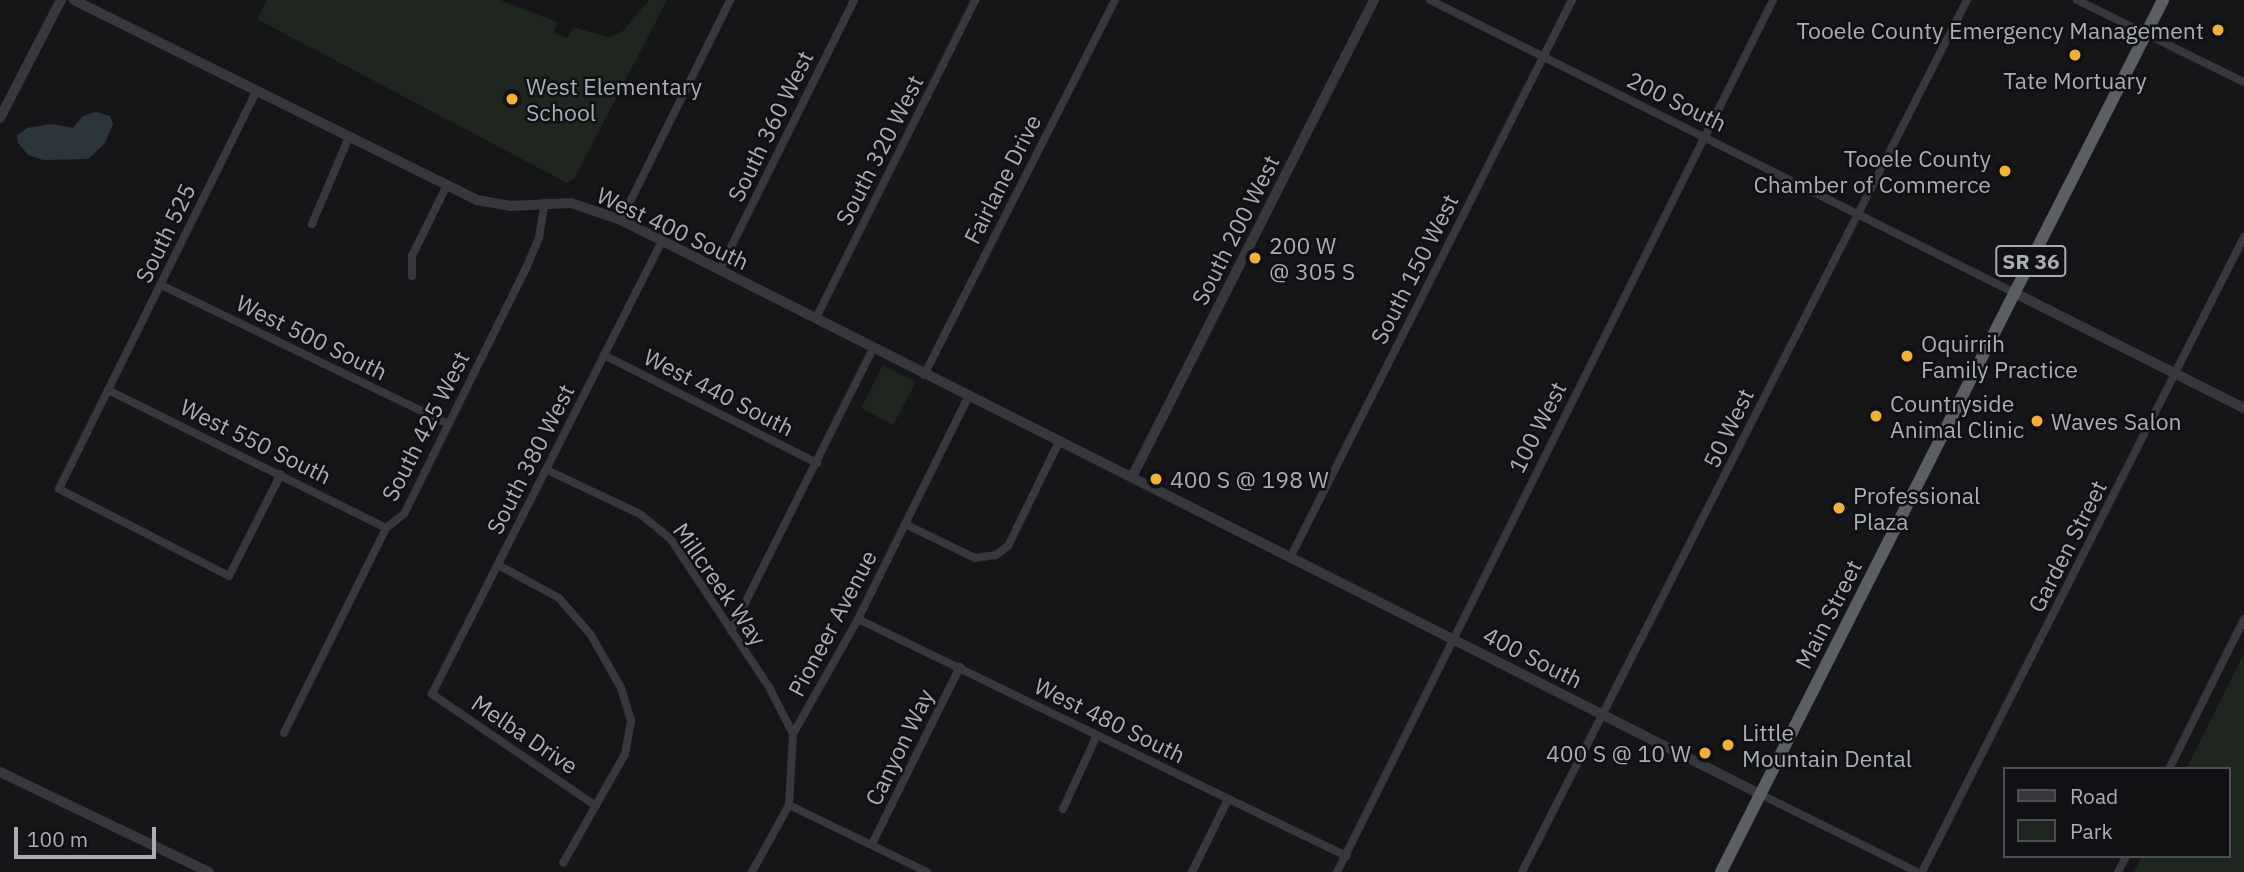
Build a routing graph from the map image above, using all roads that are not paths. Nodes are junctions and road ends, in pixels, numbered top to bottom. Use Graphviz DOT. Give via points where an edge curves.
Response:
graph roads {
  1 [pos="61,0"];
  2 [pos="74,0"];
  3 [pos="730,0"];
  4 [pos="854,0"];
  5 [pos="975,0"];
  6 [pos="1115,0"];
  7 [pos="1374,0"];
  8 [pos="1430,0"];
  9 [pos="1572,0"];
  10 [pos="1773,0"];
  11 [pos="1967,0"];
  12 [pos="2077,0"];
  13 [pos="2163,0"];
  14 [pos="2145,35"];
  15 [pos="1544,58"];
  16 [pos="2244,82"];
  17 [pos="256,92"];
  18 [pos="0,118"];
  19 [pos="1704,135"];
  20 [pos="348,139"];
  21 [pos="446,187"];
  22 [pos="545,202"];
  23 [pos="1857,213"];
  24 [pos="621,220"];
  25 [pos="312,224"];
  26 [pos="2244,237"];
  27 [pos="662,241"];
  28 [pos="720,269"];
  29 [pos="412,276"];
  30 [pos="161,285"];
  31 [pos="2015,293"];
  32 [pos="816,318"];
  33 [pos="873,349"];
  34 [pos="604,355"];
  35 [pos="2176,374"];
  36 [pos="924,375"];
  37 [pos="108,390"];
  38 [pos="968,397"];
  39 [pos="2244,408"];
  40 [pos="448,424"];
  41 [pos="1059,442"];
  42 [pos="817,463"];
  43 [pos="547,470"];
  44 [pos="281,474"];
  45 [pos="1132,477"];
  46 [pos="905,524"];
  47 [pos="386,528"];
  48 [pos="1291,556"];
  49 [pos="498,565"];
  50 [pos="858,619"];
  51 [pos="2244,619"];
  52 [pos="731,631"];
  53 [pos="1453,638"];
  54 [pos="960,667"];
  55 [pos="432,694"];
  56 [pos="1603,715"];
  57 [pos="284,733"];
  58 [pos="793,734"];
  59 [pos="1097,735"];
  60 [pos="2170,767"];
  61 [pos="0,772"];
  62 [pos="1760,794"];
  63 [pos="1228,799"];
  64 [pos="596,806"];
  65 [pos="789,806"];
  66 [pos="1063,809"];
  67 [pos="873,844"];
  68 [pos="1346,856"];
  69 [pos="563,863"];
  70 [pos="209,872"];
  71 [pos="752,872"];
  72 [pos="927,872"];
  73 [pos="1192,872"];
  74 [pos="1337,872"];
  75 [pos="1522,872"];
  76 [pos="1721,872"];
  77 [pos="1917,872"];
  78 [pos="1922,872"];
  1 -- 18 [label="street"];
  2 -- 17 [label="street, West 400 South"];
  3 -- 24 [label="street"];
  4 -- 28 [label="street, South 360 West"];
  5 -- 32 [label="street, South 320 West"];
  6 -- 36 [label="street, Fairlane Drive"];
  7 -- 45 [label="street, South 200 West"];
  8 -- 15 [label="street, 200 South"];
  9 -- 15 [label="street, South 150 West"];
  10 -- 19 [label="street, 100 West"];
  11 -- 23 [label="street, 50 West"];
  12 -- 14 [label="street"];
  13 -- 14 [label="highway, Main Street / SR 36"];
  14 -- 16 [label="street"];
  14 -- 31 [label="highway, Main Street / SR 36"];
  15 -- 19 [label="street, 200 South"];
  15 -- 48 [label="street, South 150 West"];
  17 -- 20 [label="street, West 400 South"];
  17 -- 30 [label="street, South 525"];
  19 -- 23 [label="street, 200 South"];
  19 -- 53 [label="street, 100 West"];
  20 -- 21 [label="street, West 400 South"];
  20 -- 25 [label="street"];
  21 -- 22 [label="street, West 400 South" via="510,206"];
  21 -- 29 [label="street" via="412,257"];
  22 -- 24 [label="street, West 400 South" via="571,203"];
  22 -- 40 [label="street, South 425 West" via="539,238 527,266"];
  23 -- 31 [label="street, 200 South"];
  23 -- 56 [label="street, 50 West"];
  24 -- 27 [label="street, West 400 South"];
  26 -- 35 [label="street, Garden Street"];
  27 -- 28 [label="street, West 400 South"];
  27 -- 34 [label="street, South 380 West"];
  28 -- 32 [label="street, West 400 South"];
  30 -- 37 [label="street, South 525"];
  30 -- 40 [label="street, West 500 South"];
  31 -- 35 [label="street, 200 South"];
  31 -- 62 [label="highway, Main Street / SR 36"];
  32 -- 33 [label="street, West 400 South"];
  33 -- 36 [label="street, West 400 South"];
  33 -- 42 [label="street"];
  34 -- 42 [label="street, West 440 South"];
  34 -- 43 [label="street, South 380 West"];
  35 -- 39 [label="street, 200 South"];
  35 -- 78 [label="street, Garden Street"];
  36 -- 38 [label="street, West 400 South"];
  37 -- 44 [label="street, West 550 South"];
  37 -- 44 [label="street, South 525" via="59,489 229,576"];
  38 -- 41 [label="street, West 400 South"];
  38 -- 46 [label="street, Pioneer Avenue"];
  40 -- 47 [label="street, South 425 West" via="404,514"];
  41 -- 45 [label="street, West 400 South"];
  41 -- 46 [label="street" via="1008,546 996,555 975,558"];
  42 -- 52 [label="street"];
  43 -- 49 [label="street, South 380 West"];
  43 -- 52 [label="street, Millcreek Way" via="639,514 670,538"];
  44 -- 47 [label="street, West 550 South"];
  45 -- 48 [label="street, 400 South"];
  46 -- 50 [label="street, Pioneer Avenue"];
  47 -- 57 [label="street, South 425 West"];
  48 -- 53 [label="street, 400 South"];
  49 -- 55 [label="street, South 380 West"];
  49 -- 64 [label="street" via="559,597 591,635 621,688 631,721 625,754"];
  50 -- 54 [label="street, West 480 South"];
  50 -- 58 [label="street, Pioneer Avenue"];
  51 -- 60 [label="street"];
  52 -- 58 [label="street, Millcreek Way" via="769,687"];
  53 -- 56 [label="street, 400 South"];
  53 -- 68 [label="street, 100 West"];
  54 -- 59 [label="street, West 480 South"];
  54 -- 67 [label="street, Canyon Way"];
  55 -- 64 [label="street, Melba Drive"];
  56 -- 62 [label="street, 400 South"];
  56 -- 75 [label="street, 50 West"];
  58 -- 65 [label="street, Pioneer Avenue"];
  59 -- 63 [label="street, West 480 South"];
  59 -- 66 [label="street"];
  61 -- 70 [label="street"];
  62 -- 76 [label="highway, Main Street / SR 36"];
  62 -- 77 [label="street, 400 South"];
  63 -- 68 [label="street, West 480 South"];
  63 -- 73 [label="street"];
  64 -- 69 [label="street"];
  65 -- 67 [label="street"];
  65 -- 71 [label="street, Pioneer Avenue"];
  67 -- 72 [label="street"];
  68 -- 74 [label="street, 100 West"];
}
